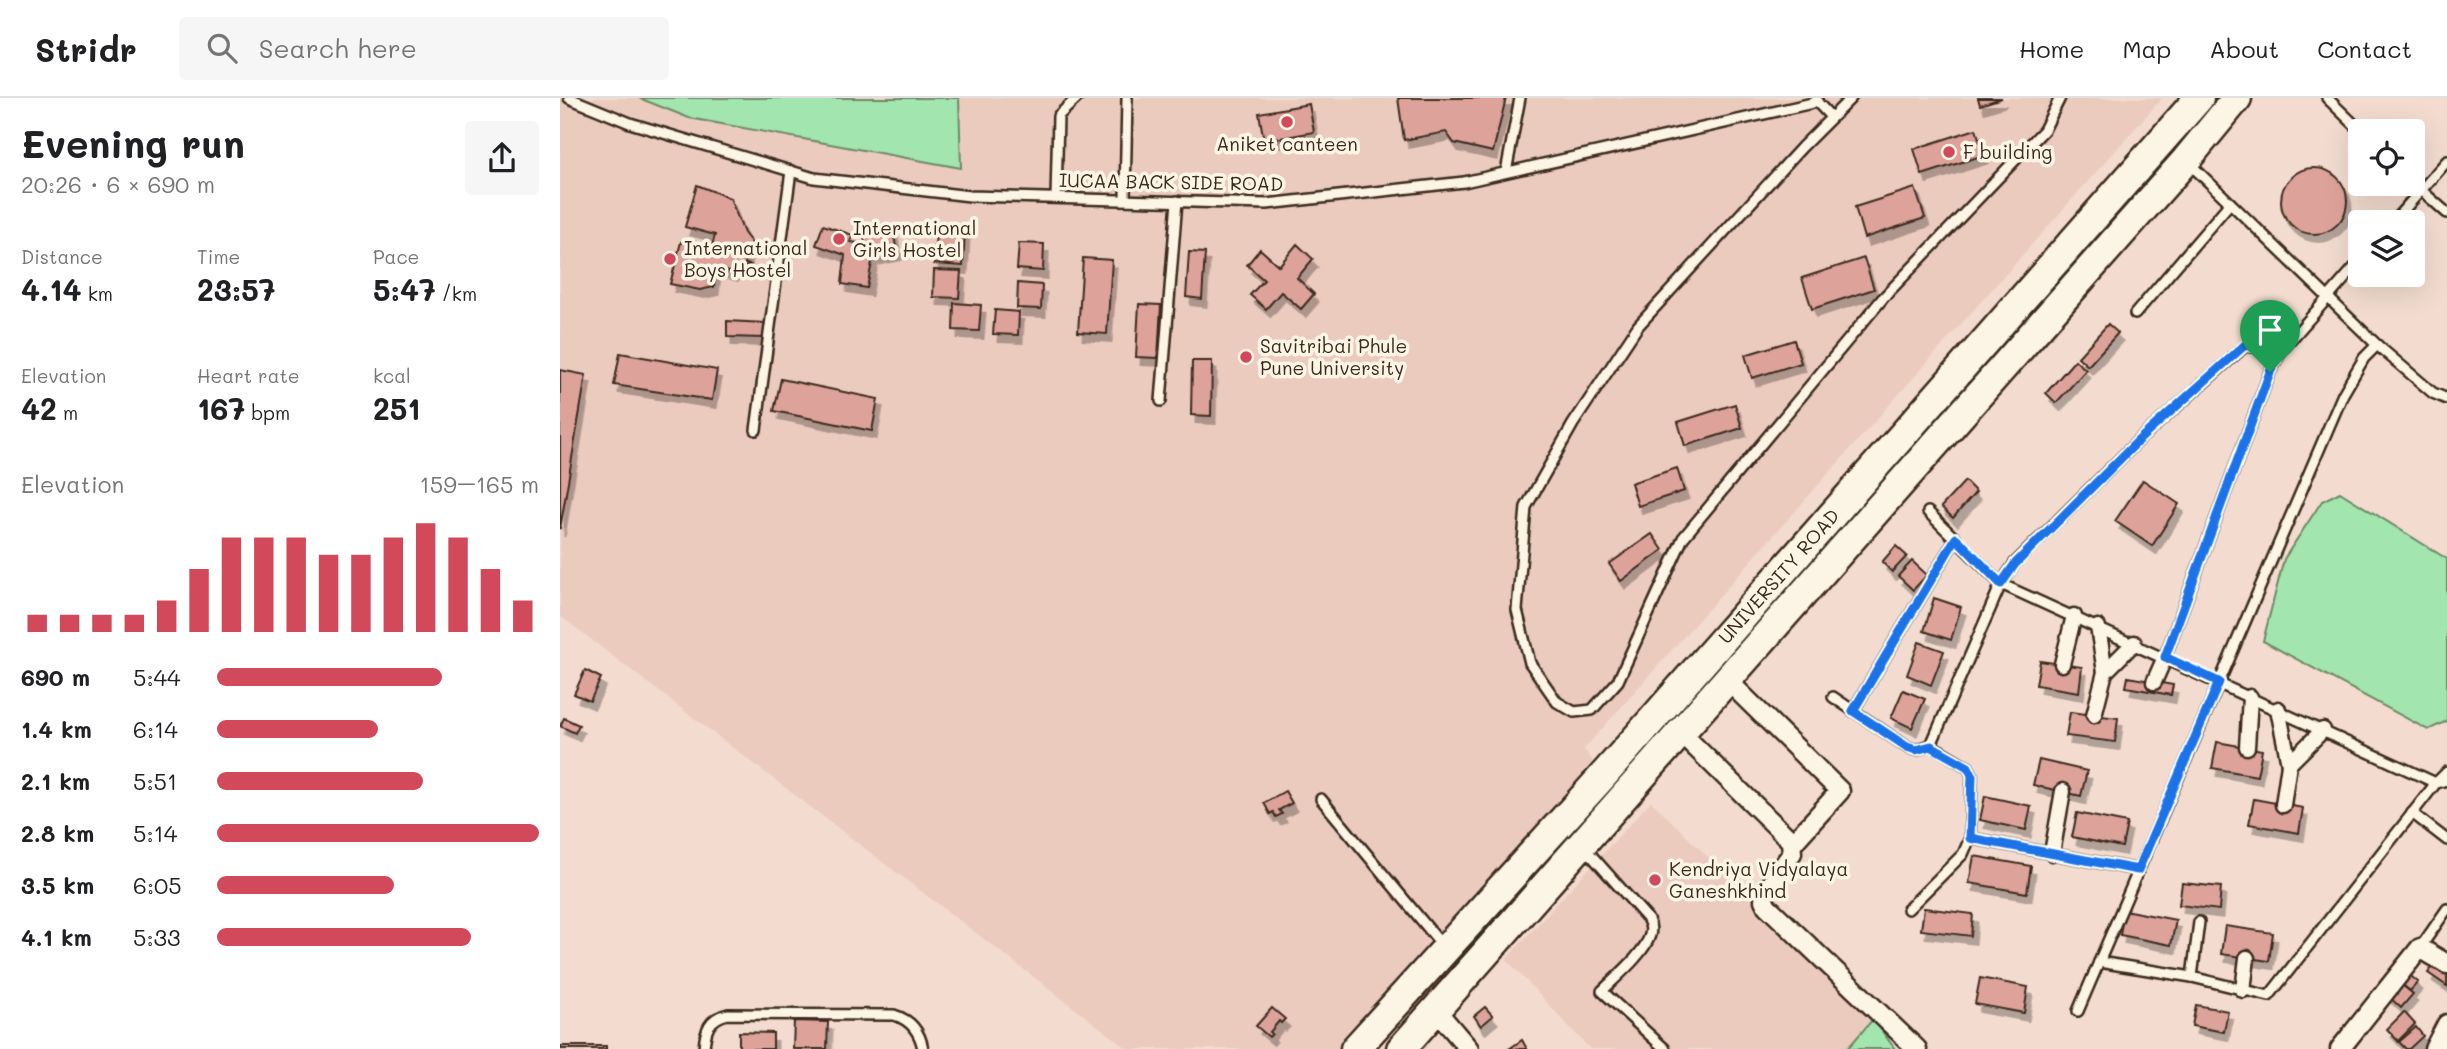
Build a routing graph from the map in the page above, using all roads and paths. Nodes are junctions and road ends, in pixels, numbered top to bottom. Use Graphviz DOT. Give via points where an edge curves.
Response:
graph roads {
  1 [pos="569,98"];
  2 [pos="1077,98"];
  3 [pos="1127,98"];
  4 [pos="1520,98"];
  5 [pos="1851,98"];
  6 [pos="2060,98"];
  7 [pos="2199,98"];
  8 [pos="2238,98"];
  9 [pos="2327,98"];
  10 [pos="1817,100"];
  11 [pos="1831,117"];
  12 [pos="2349,119"];
  13 [pos="2186,160"];
  14 [pos="2447,161"];
  15 [pos="791,171"];
  16 [pos="1506,173"];
  17 [pos="2425,186"];
  18 [pos="2425,194"];
  19 [pos="2416,196"];
  20 [pos="1056,198"];
  21 [pos="1125,199"];
  22 [pos="1177,201"];
  23 [pos="2230,203"];
  24 [pos="2404,210"];
  25 [pos="2447,213"];
  26 [pos="2348,275"];
  27 [pos="2328,298"];
  28 [pos="2135,314"];
  29 [pos="2377,345"];
  30 [pos="2281,350"];
  31 [pos="2447,399"];
  32 [pos="1161,401"];
  33 [pos="756,430"];
  34 [pos="1928,512"];
  35 [pos="1956,538"];
  36 [pos="2001,584"];
  37 [pos="2074,616"];
  38 [pos="2098,627"];
  39 [pos="2134,643"];
  40 [pos="2165,657"];
  41 [pos="2062,664"];
  42 [pos="2105,672"];
  43 [pos="1727,680"];
  44 [pos="2154,682"];
  45 [pos="2219,682"];
  46 [pos="1833,697"];
  47 [pos="2250,697"];
  48 [pos="2278,709"];
  49 [pos="1853,711"];
  50 [pos="2094,715"];
  51 [pos="2323,730"];
  52 [pos="1681,733"];
  53 [pos="1931,746"];
  54 [pos="2247,747"];
  55 [pos="2289,764"];
  56 [pos="2447,772"];
  57 [pos="2447,780"];
  58 [pos="2436,783"];
  59 [pos="2063,791"];
  60 [pos="1321,799"];
  61 [pos="2283,805"];
  62 [pos="2412,813"];
  63 [pos="1970,838"];
  64 [pos="2447,840"];
  65 [pos="1582,845"];
  66 [pos="1792,845"];
  67 [pos="2052,853"];
  68 [pos="2138,870"];
  69 [pos="1908,909"];
  70 [pos="2447,909"];
  71 [pos="2199,922"];
  72 [pos="2420,948"];
  73 [pos="1446,949"];
  74 [pos="2247,958"];
  75 [pos="2099,962"];
  76 [pos="2447,964"];
  77 [pos="2192,977"];
  78 [pos="2243,990"];
  79 [pos="1436,1010"];
  80 [pos="2078,1011"];
  81 [pos="2447,1024"];
  82 [pos="704,1049"];
  83 [pos="923,1049"];
  84 [pos="1355,1049"];
  85 [pos="1401,1049"];
  86 [pos="1469,1049"];
  87 [pos="1665,1049"];
  88 [pos="1917,1049"];
  89 [pos="2340,1049"];
  90 [pos="2434,1049"];
  1 -- 15 [label="lane, IUCAA BACK SIDE ROAD" via="630,123"];
  2 -- 20 [label="lane" via="1058,116"];
  3 -- 21 [label="lane"];
  4 -- 16 [label="lane"];
  5 -- 11 [label="lane"];
  6 -- 11 [label="lane" via="2043,130 1883,298 1683,538 1618,681 1592,710 1574,712 1557,702 1530,663 1517,610 1526,507 1573,424 1638,326"];
  7 -- 73 [label="main road, UNIVERSITY ROAD"];
  8 -- 13 [label="main road, UNIVERSITY ROAD"];
  9 -- 12 [label="lane"];
  10 -- 11 [label="lane"];
  10 -- 16 [label="lane, IUCAA BACK SIDE ROAD"];
  13 -- 23 [label="lane"];
  13 -- 43 [label="main road, UNIVERSITY ROAD"];
  14 -- 17 [label="lane"];
  15 -- 20 [label="lane, IUCAA BACK SIDE ROAD" via="814,178 970,196"];
  15 -- 33 [label="lane"];
  16 -- 22 [label="lane, IUCAA BACK SIDE ROAD" via="1464,182 1267,204"];
  18 -- 25 [label="lane"];
  19 -- 24 [label="lane"];
  20 -- 21 [label="lane, IUCAA BACK SIDE ROAD"];
  21 -- 22 [label="lane, IUCAA BACK SIDE ROAD"];
  22 -- 32 [label="lane"];
  23 -- 27 [label="lane"];
  23 -- 28 [label="lane"];
  26 -- 27 [label="lane"];
  27 -- 29 [label="lane"];
  27 -- 30 [label="lane"];
  29 -- 31 [label="lane"];
  29 -- 45 [label="lane" via="2343,394"];
  30 -- 36 [label="lane" via="2245,345 2140,439 2015,564"];
  30 -- 40 [label="lane"];
  34 -- 35 [label="lane"];
  35 -- 36 [label="lane"];
  35 -- 49 [label="lane"];
  36 -- 37 [label="lane"];
  36 -- 53 [label="lane"];
  37 -- 38 [label="lane"];
  37 -- 41 [label="street"];
  38 -- 39 [label="lane"];
  38 -- 42 [label="street"];
  39 -- 40 [label="lane"];
  39 -- 42 [label="street"];
  40 -- 44 [label="street"];
  40 -- 45 [label="lane"];
  42 -- 50 [label="street"];
  43 -- 52 [label="main road, UNIVERSITY ROAD"];
  43 -- 66 [label="street" via="1840,791"];
  45 -- 47 [label="lane"];
  45 -- 68 [label="lane"];
  46 -- 49 [label="lane"];
  47 -- 48 [label="lane"];
  47 -- 54 [label="street"];
  48 -- 51 [label="lane"];
  48 -- 55 [label="street"];
  49 -- 53 [label="lane" via="1907,747"];
  51 -- 55 [label="street"];
  51 -- 58 [label="lane"];
  52 -- 65 [label="main road, UNIVERSITY ROAD"];
  52 -- 66 [label="street"];
  53 -- 63 [label="lane" via="1968,767 1972,775"];
  55 -- 61 [label="street"];
  56 -- 58 [label="lane"];
  57 -- 58 [label="lane"];
  58 -- 62 [label="lane"];
  59 -- 67 [label="street"];
  60 -- 73 [label="lane"];
  62 -- 64 [label="lane"];
  62 -- 78 [label="lane" via="2269,996"];
  63 -- 67 [label="lane"];
  63 -- 69 [label="lane" via="1963,854"];
  65 -- 79 [label="main road, UNIVERSITY ROAD"];
  65 -- 87 [label="lane" via="1651,927 1649,938 1602,992"];
  66 -- 88 [label="street" via="1791,856 1765,892 1767,906"];
  67 -- 68 [label="lane"];
  68 -- 75 [label="lane"];
  70 -- 72 [label="lane"];
  71 -- 77 [label="lane"];
  72 -- 76 [label="street"];
  72 -- 89 [label="street"];
  73 -- 84 [label="main road, UNIVERSITY ROAD"];
  74 -- 78 [label="street"];
  75 -- 77 [label="lane"];
  75 -- 80 [label="lane"];
  77 -- 78 [label="lane"];
  79 -- 85 [label="main road, UNIVERSITY ROAD"];
  79 -- 86 [label="street"];
  81 -- 90 [label="street"];
  82 -- 83 [label="lane" via="710,1022 729,1014 894,1015 918,1031"];
}
